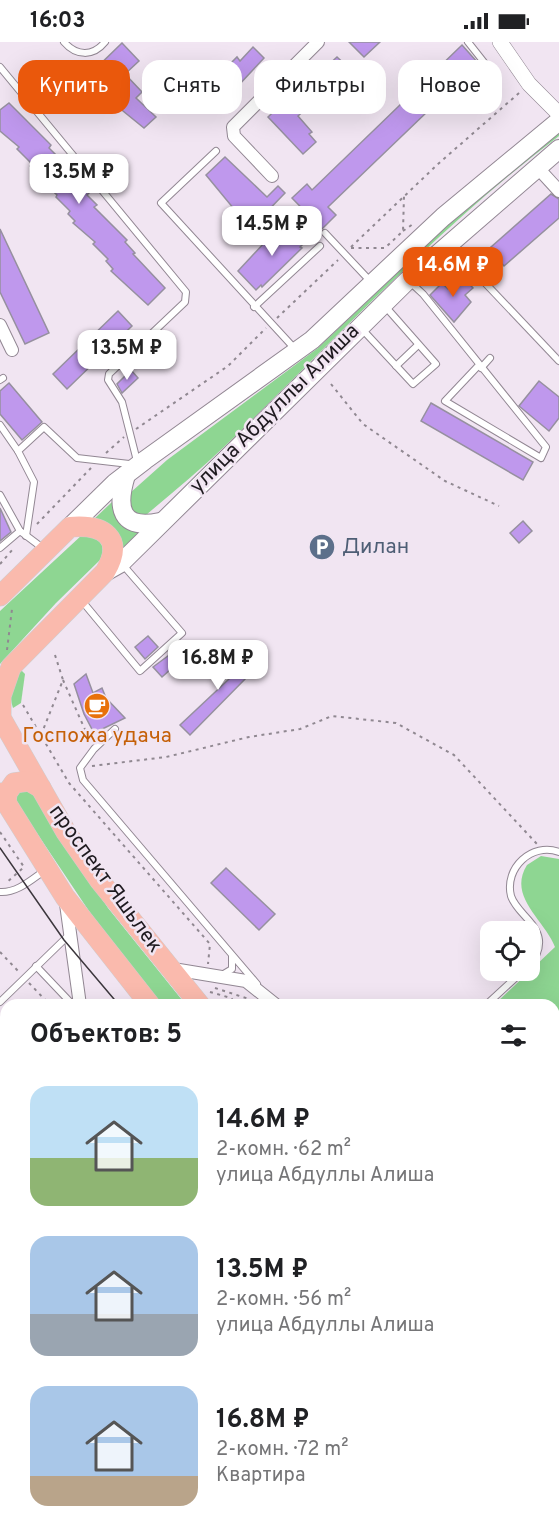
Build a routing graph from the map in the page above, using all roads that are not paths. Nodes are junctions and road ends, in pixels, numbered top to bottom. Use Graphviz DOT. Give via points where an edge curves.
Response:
graph roads {
  1 [pos="64,42"];
  2 [pos="105,42"];
  3 [pos="318,42"];
  4 [pos="468,42"];
  5 [pos="500,42"];
  6 [pos="482,60"];
  7 [pos="0,67"];
  8 [pos="559,114"];
  9 [pos="559,121"];
  10 [pos="559,149"];
  11 [pos="216,151"];
  12 [pos="537,167"];
  13 [pos="272,176"];
  14 [pos="559,191"];
  15 [pos="325,233"];
  16 [pos="448,245"];
  17 [pos="320,246"];
  18 [pos="408,280"];
  19 [pos="372,283"];
  20 [pos="383,303"];
  21 [pos="254,306"];
  22 [pos="0,325"];
  23 [pos="359,326"];
  24 [pos="418,345"];
  25 [pos="12,350"];
  26 [pos="297,352"];
  27 [pos="490,358"];
  28 [pos="559,361"];
  29 [pos="396,366"];
  30 [pos="480,366"];
  31 [pos="0,425"];
  32 [pos="18,451"];
  33 [pos="132,470"];
  34 [pos="0,495"];
  35 [pos="160,522"];
  36 [pos="70,527"];
  37 [pos="23,533"];
  38 [pos="0,548"];
  39 [pos="45,550"];
  40 [pos="113,567"];
  41 [pos="2,598"];
  42 [pos="79,599"];
  43 [pos="7,667"];
  44 [pos="0,717"];
  45 [pos="115,729"];
  46 [pos="41,788"];
  47 [pos="3,798"];
  48 [pos="559,852"];
  49 [pos="47,869"];
  50 [pos="0,892"];
  51 [pos="65,897"];
  52 [pos="528,921"];
  53 [pos="72,932"];
  54 [pos="232,955"];
  55 [pos="36,966"];
  56 [pos="168,968"];
  57 [pos="211,979"];
  58 [pos="512,981"];
  59 [pos="267,996"];
  60 [pos="3,999"];
  61 [pos="67,999"];
  62 [pos="79,999"];
  63 [pos="145,999"];
  64 [pos="195,999"];
  65 [pos="270,999"];
  66 [pos="493,999"];
  1 -- 2 [label="lane" via="85,54"];
  3 -- 13 [label="street" via="233,127 234,136"];
  4 -- 6 [label="lane"];
  5 -- 8 [label="street" via="530,84"];
  7 -- 33 [label="lane" via="186,292 185,302 109,374 108,381 122,402"];
  9 -- 19 [label="main road, улица Абдуллы Алиша" via="443,217"];
  10 -- 12 [label="main road, улица Абдуллы Алиша"];
  11 -- 21 [label="lane" via="161,203"];
  12 -- 14 [label="street"];
  12 -- 16 [label="main road, улица Абдуллы Алиша"];
  15 -- 19 [label="lane"];
  16 -- 18 [label="main road, улица Абдуллы Алиша"];
  16 -- 28 [label="lane"];
  17 -- 21 [label="lane"];
  18 -- 20 [label="main road, улица Абдуллы Алиша"];
  18 -- 30 [label="lane"];
  19 -- 26 [label="main road, улица Абдуллы Алиша"];
  20 -- 23 [label="main road, улица Абдуллы Алиша"];
  20 -- 24 [label="lane"];
  21 -- 26 [label="lane"];
  22 -- 25 [label="street"];
  23 -- 29 [label="lane"];
  23 -- 35 [label="main road, улица Абдуллы Алиша"];
  24 -- 29 [label="lane"];
  24 -- 29 [label="lane" via="436,364 413,384"];
  26 -- 33 [label="main road, улица Абдуллы Алиша"];
  27 -- 30 [label="lane"];
  30 -- 30 [label="lane" via="546,447 541,458 446,401"];
  31 -- 32 [label="lane"];
  32 -- 33 [label="lane" via="44,427 77,458"];
  32 -- 37 [label="lane" via="34,482"];
  33 -- 35 [label="main road" via="120,494 122,513 138,524"];
  33 -- 36 [label="main road, улица Абдуллы Алиша"];
  34 -- 37 [label="lane"];
  35 -- 40 [label="main road, улица Абдуллы Алиша"];
  36 -- 39 [label="main road, улица Абдуллы Алиша"];
  36 -- 40 [label="main road" via="88,525 106,533 113,547"];
  37 -- 38 [label="lane"];
  37 -- 39 [label="lane"];
  39 -- 41 [label="main road, улица Абдуллы Алиша"];
  40 -- 42 [label="main road, улица Абдуллы Алиша"];
  40 -- 42 [label="lane" via="182,633 140,671"];
  42 -- 43 [label="main road, улица Абдуллы Алиша"];
  43 -- 44 [label="main road"];
  44 -- 46 [label="main road, проспект Яшьлек"];
  45 -- 54 [label="lane" via="80,768 83,780"];
  46 -- 47 [label="main road" via="29,781 15,783"];
  46 -- 56 [label="main road, проспект Яшьлек" via="100,881"];
  47 -- 49 [label="main road, проспект Яшьлек"];
  48 -- 52 [label="lane" via="542,849 524,857 515,867 510,883 512,898"];
  49 -- 50 [label="lane" via="8,893"];
  49 -- 51 [label="main road, проспект Яшьлек"];
  51 -- 53 [label="street"];
  51 -- 63 [label="main road, проспект Яшьлек"];
  53 -- 55 [label="lane"];
  53 -- 62 [label="street"];
  54 -- 57 [label="lane" via="232,969"];
  54 -- 59 [label="lane"];
  55 -- 60 [label="lane"];
  55 -- 61 [label="lane"];
  56 -- 57 [label="street"];
  56 -- 64 [label="main road, проспект Яшьлек"];
  57 -- 59 [label="street" via="246,981"];
  58 -- 66 [label="lane"];
  59 -- 65 [label="street"];
}
